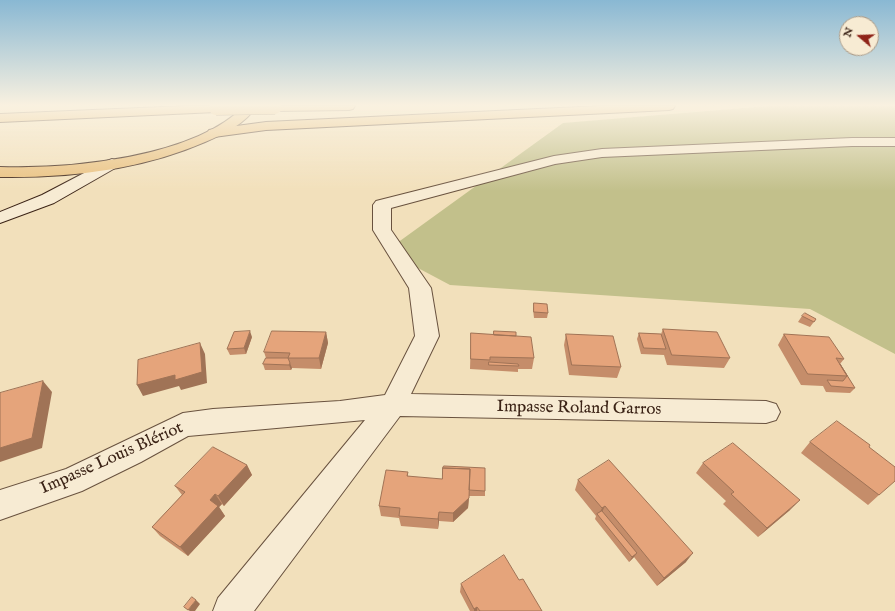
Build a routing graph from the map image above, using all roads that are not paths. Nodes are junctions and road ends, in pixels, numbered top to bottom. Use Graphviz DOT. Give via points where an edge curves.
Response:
graph roads {
  1 [pos="210,135"];
  2 [pos="895,142"];
  3 [pos="112,164"];
  4 [pos="0,172"];
  5 [pos="0,218"];
  6 [pos="392,405"];
  7 [pos="766,412"];
  8 [pos="0,505"];
  9 [pos="231,611"];
  1 -- 3 [label="main road" via="151,156"];
  2 -- 6 [label="street" via="602,153 554,160 382,205 382,230 420,288 427,336"];
  3 -- 4 [label="main road" via="66,171"];
  3 -- 5 [label="street" via="48,198"];
  6 -- 7 [label="street, Impasse Roland Garros"];
  6 -- 8 [label="street, Impasse Louis Blériot" via="340,412 183,425 71,481"];
  6 -- 9 [label="street"];
}
